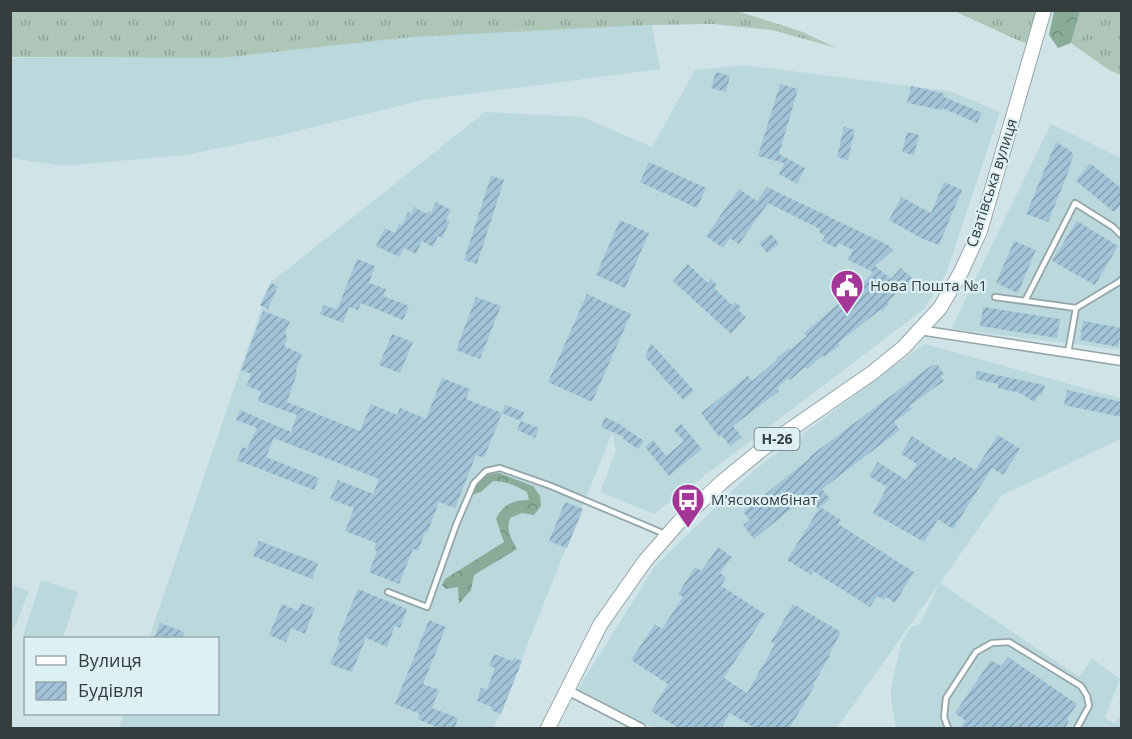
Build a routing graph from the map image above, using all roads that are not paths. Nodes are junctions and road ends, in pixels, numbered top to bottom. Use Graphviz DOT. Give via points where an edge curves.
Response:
graph roads {
  1 [pos="1044,10"];
  2 [pos="1122,236"];
  3 [pos="1122,279"];
  4 [pos="995,297"];
  5 [pos="1025,301"];
  6 [pos="1076,308"];
  7 [pos="919,330"];
  8 [pos="1068,353"];
  9 [pos="1122,361"];
  10 [pos="668,535"];
  11 [pos="388,592"];
  12 [pos="567,690"];
  13 [pos="548,729"];
  14 [pos="640,729"];
  15 [pos="948,729"];
  16 [pos="1077,729"];
  1 -- 7 [label="main road, Сватівська вулиця / Н-26" via="980,231 940,308"];
  2 -- 5 [label="lane" via="1075,203"];
  3 -- 6 [label="lane"];
  4 -- 5 [label="lane"];
  5 -- 6 [label="lane"];
  6 -- 8 [label="lane"];
  7 -- 8 [label="street"];
  7 -- 10 [label="main road, Сватівська вулиця / Н-26" via="872,374 756,454"];
  8 -- 9 [label="street"];
  10 -- 11 [label="lane" via="500,468 486,471 474,483 427,607"];
  10 -- 12 [label="main road, Сватівська вулиця / Н-26" via="600,626"];
  12 -- 13 [label="main road, Сватівська вулиця / Н-26"];
  12 -- 14 [label="street"];
  15 -- 16 [label="lane" via="944,717 946,698 976,652 1008,642 1081,686 1089,706"];
}
